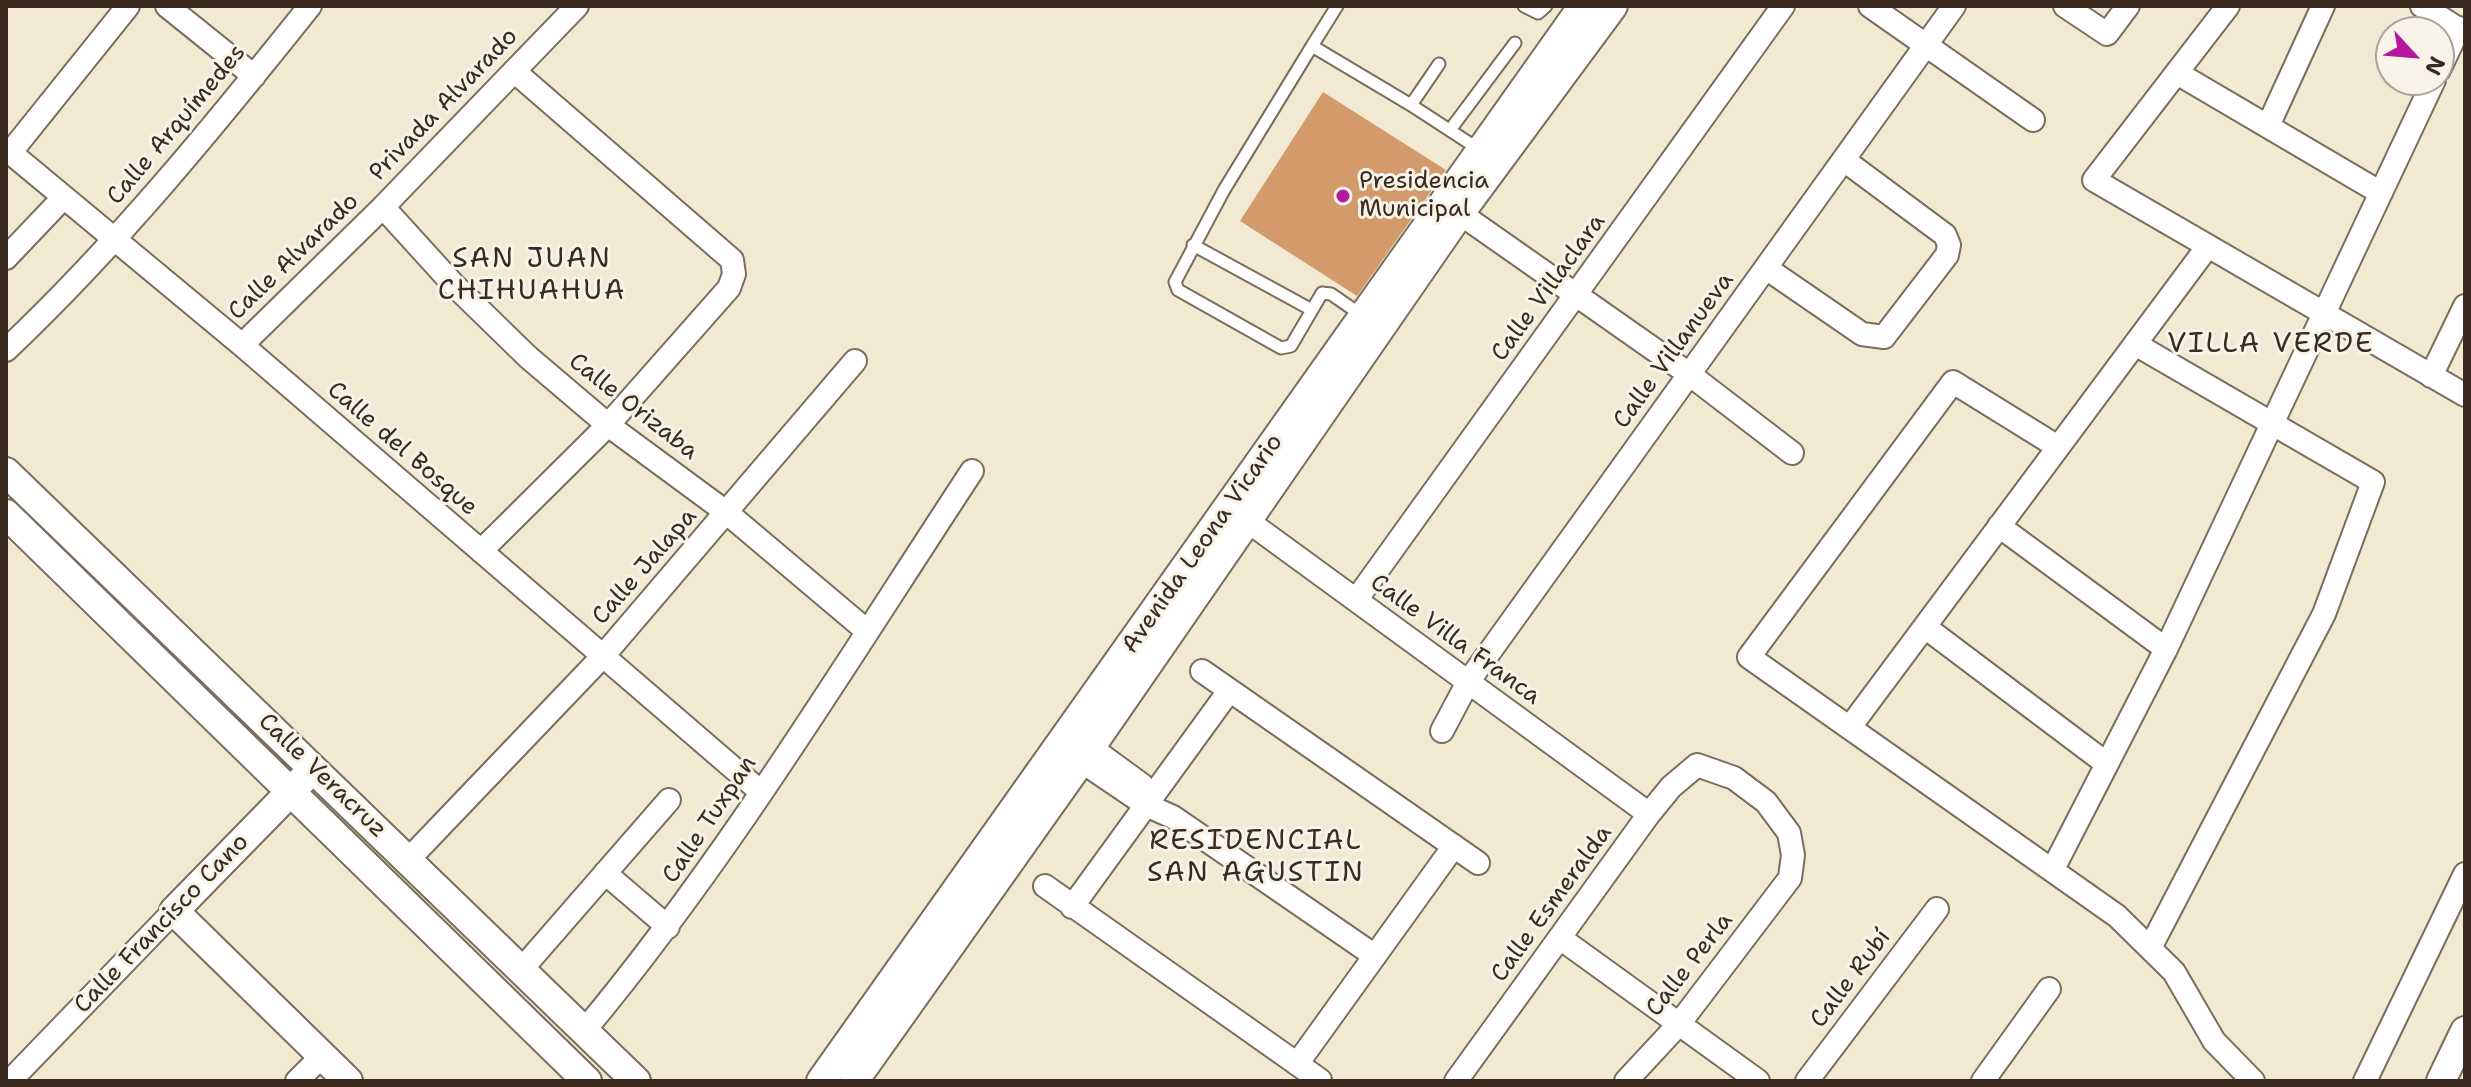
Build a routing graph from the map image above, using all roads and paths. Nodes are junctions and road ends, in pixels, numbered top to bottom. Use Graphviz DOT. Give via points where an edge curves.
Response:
graph roads {
  1 [pos="128,6"];
  2 [pos="167,6"];
  3 [pos="310,6"];
  4 [pos="577,6"];
  5 [pos="1337,6"];
  6 [pos="1524,6"];
  7 [pos="1546,6"];
  8 [pos="1583,6"];
  9 [pos="1613,6"];
  10 [pos="1783,6"];
  11 [pos="1870,6"];
  12 [pos="1954,6"];
  13 [pos="2065,6"];
  14 [pos="2128,6"];
  15 [pos="2228,6"];
  16 [pos="2323,6"];
  17 [pos="2422,6"];
  18 [pos="2462,30"];
  19 [pos="1515,43"];
  20 [pos="1312,46"];
  21 [pos="1925,47"];
  22 [pos="1439,64"];
  23 [pos="514,71"];
  24 [pos="2177,73"];
  25 [pos="254,76"];
  26 [pos="2426,96"];
  27 [pos="1411,105"];
  28 [pos="2033,120"];
  29 [pos="2268,126"];
  30 [pos="1450,130"];
  31 [pos="8,151"];
  32 [pos="1481,151"];
  33 [pos="1844,160"];
  34 [pos="2381,193"];
  35 [pos="63,198"];
  36 [pos="383,207"];
  37 [pos="1452,208"];
  38 [pos="113,240"];
  39 [pos="1193,245"];
  40 [pos="2208,246"];
  41 [pos="6,258"];
  42 [pos="1766,268"];
  43 [pos="1576,295"];
  44 [pos="2465,306"];
  45 [pos="1312,310"];
  46 [pos="2324,314"];
  47 [pos="1364,316"];
  48 [pos="2135,344"];
  49 [pos="242,345"];
  50 [pos="6,350"];
  51 [pos="855,361"];
  52 [pos="1689,374"];
  53 [pos="2431,376"];
  54 [pos="2465,395"];
  55 [pos="2273,423"];
  56 [pos="608,425"];
  57 [pos="2058,447"];
  58 [pos="1792,453"];
  59 [pos="972,471"];
  60 [pos="6,472"];
  61 [pos="726,512"];
  62 [pos="6,514"];
  63 [pos="1239,515"];
  64 [pos="1999,526"];
  65 [pos="481,551"];
  66 [pos="1356,600"];
  67 [pos="1925,627"];
  68 [pos="867,631"];
  69 [pos="2166,649"];
  70 [pos="603,656"];
  71 [pos="1202,671"];
  72 [pos="1468,682"];
  73 [pos="1229,691"];
  74 [pos="1850,727"];
  75 [pos="1442,731"];
  76 [pos="1086,754"];
  77 [pos="2107,764"];
  78 [pos="314,767"];
  79 [pos="291,791"];
  80 [pos="761,792"];
  81 [pos="1150,799"];
  82 [pos="669,800"];
  83 [pos="1649,814"];
  84 [pos="1454,846"];
  85 [pos="408,860"];
  86 [pos="1478,863"];
  87 [pos="2053,869"];
  88 [pos="605,873"];
  89 [pos="2465,874"];
  90 [pos="1790,878"];
  91 [pos="1045,886"];
  92 [pos="1072,907"];
  93 [pos="1937,909"];
  94 [pos="174,911"];
  95 [pos="668,927"];
  96 [pos="1560,938"];
  97 [pos="2150,948"];
  98 [pos="1375,956"];
  99 [pos="521,970"];
  100 [pos="2049,989"];
  101 [pos="1679,1024"];
  102 [pos="584,1031"];
  103 [pos="2465,1031"];
  104 [pos="322,1056"];
  105 [pos="614,1059"];
  106 [pos="1297,1064"];
  107 [pos="1320,1080"];
  108 [pos="10,1081"];
  109 [pos="297,1081"];
  110 [pos="348,1081"];
  111 [pos="587,1081"];
  112 [pos="595,1081"];
  113 [pos="636,1081"];
  114 [pos="821,1081"];
  115 [pos="854,1081"];
  116 [pos="1456,1081"];
  117 [pos="1626,1081"];
  118 [pos="1758,1081"];
  119 [pos="1807,1081"];
  120 [pos="1983,1081"];
  121 [pos="2253,1081"];
  122 [pos="2365,1081"];
  123 [pos="2441,1081"];
  1 -- 31 [label="street"];
  2 -- 25 [label="street"];
  3 -- 25 [label="street, Calle Arquímedes"];
  4 -- 23 [label="street, Privada Alvarado"];
  5 -- 20 [label="lane"];
  6 -- 7 [label="lane" via="1538,13"];
  8 -- 32 [label="street, Avenida Leona Vicario"];
  9 -- 37 [label="street, Avenida Leona Vicario"];
  10 -- 43 [label="street, Calle Villaclara"];
  11 -- 21 [label="street"];
  12 -- 21 [label="street, Calle Villanueva"];
  13 -- 14 [label="street" via="2107,34"];
  15 -- 24 [label="street"];
  16 -- 29 [label="street"];
  17 -- 18 [label="street"];
  19 -- 30 [label="lane"];
  20 -- 27 [label="lane"];
  20 -- 39 [label="lane"];
  21 -- 28 [label="street"];
  21 -- 33 [label="street, Calle Villanueva"];
  22 -- 27 [label="lane"];
  23 -- 36 [label="street, Privada Alvarado"];
  23 -- 56 [label="street" via="732,260 729,288"];
  24 -- 29 [label="street"];
  24 -- 40 [label="street" via="2094,180"];
  25 -- 38 [label="street, Calle Arquímedes"];
  26 -- 34 [label="street"];
  27 -- 30 [label="lane"];
  29 -- 34 [label="street"];
  30 -- 32 [label="lane"];
  31 -- 35 [label="street, Calle del Bosque"];
  32 -- 37 [label="street, Avenida Leona Vicario"];
  33 -- 42 [label="street, Calle Villanueva"];
  33 -- 42 [label="street" via="1945,235 1947,255 1884,337 1862,334"];
  34 -- 46 [label="street"];
  35 -- 38 [label="street, Calle del Bosque"];
  35 -- 41 [label="street"];
  36 -- 49 [label="street, Calle Alvarado"];
  36 -- 56 [label="street, Calle Orizaba" via="528,357"];
  37 -- 43 [label="street"];
  37 -- 47 [label="street, Avenida Leona Vicario"];
  37 -- 63 [label="street, Avenida Leona Vicario"];
  38 -- 49 [label="street, Calle del Bosque"];
  38 -- 50 [label="street, Calle Arquímedes"];
  39 -- 45 [label="lane"];
  39 -- 45 [label="lane" via="1175,282 1178,290 1281,348 1291,346"];
  40 -- 46 [label="street"];
  40 -- 48 [label="street"];
  42 -- 52 [label="street, Calle Villanueva"];
  43 -- 52 [label="street"];
  43 -- 66 [label="street, Calle Villaclara"];
  44 -- 53 [label="street"];
  45 -- 47 [label="lane" via="1327,292"];
  46 -- 53 [label="street"];
  46 -- 55 [label="street"];
  47 -- 63 [label="street, Avenida Leona Vicario"];
  48 -- 55 [label="street"];
  48 -- 57 [label="street"];
  49 -- 65 [label="street, Calle del Bosque"];
  51 -- 61 [label="street, Calle Jalapa"];
  52 -- 58 [label="street"];
  52 -- 72 [label="street, Calle Villanueva"];
  53 -- 54 [label="street"];
  55 -- 69 [label="street"];
  55 -- 97 [label="street" via="2373,482 2324,614"];
  56 -- 61 [label="street, Calle Orizaba"];
  56 -- 65 [label="street"];
  57 -- 64 [label="street"];
  57 -- 74 [label="street" via="1953,382 1934,407 1749,657"];
  59 -- 68 [label="street, Calle Tuxpan"];
  60 -- 78 [label="street, Calle Veracruz"];
  61 -- 68 [label="street, Calle Orizaba"];
  61 -- 70 [label="street, Calle Jalapa"];
  62 -- 79 [label="street, Calle Veracruz"];
  63 -- 66 [label="street, Calle Villa Franca"];
  63 -- 76 [label="street, Avenida Leona Vicario"];
  63 -- 114 [label="street, Avenida Leona Vicario"];
  64 -- 67 [label="street"];
  64 -- 69 [label="street"];
  65 -- 70 [label="street, Calle del Bosque"];
  66 -- 72 [label="street, Calle Villa Franca"];
  67 -- 74 [label="street"];
  67 -- 77 [label="street"];
  68 -- 80 [label="street, Calle Tuxpan"];
  69 -- 77 [label="street"];
  70 -- 80 [label="street, Calle del Bosque"];
  70 -- 85 [label="street, Calle Jalapa"];
  71 -- 73 [label="street"];
  72 -- 75 [label="street, Calle Villanueva"];
  72 -- 83 [label="street, Calle Villa Franca"];
  73 -- 81 [label="street"];
  73 -- 84 [label="street"];
  74 -- 87 [label="street"];
  76 -- 81 [label="street"];
  76 -- 115 [label="street, Avenida Leona Vicario"];
  77 -- 87 [label="street"];
  78 -- 79 [label="street, Calle Francisco Cano"];
  78 -- 85 [label="street, Calle Veracruz"];
  79 -- 94 [label="street, Calle Francisco Cano"];
  79 -- 111 [label="street, Calle Veracruz"];
  80 -- 95 [label="street, Calle Tuxpan"];
  81 -- 92 [label="street"];
  81 -- 98 [label="street"];
  82 -- 88 [label="street"];
  83 -- 90 [label="street, Calle Esmeralda" via="1697,765 1734,778 1766,802 1789,833"];
  83 -- 96 [label="street, Calle Esmeralda"];
  84 -- 86 [label="street"];
  84 -- 98 [label="street"];
  85 -- 99 [label="street, Calle Veracruz"];
  87 -- 97 [label="street"];
  88 -- 95 [label="street"];
  88 -- 99 [label="street"];
  89 -- 122 [label="street"];
  90 -- 101 [label="street, Calle Perla"];
  91 -- 92 [label="street"];
  92 -- 106 [label="street"];
  93 -- 119 [label="street, Calle Rubí"];
  94 -- 104 [label="street"];
  94 -- 108 [label="street, Calle Francisco Cano"];
  95 -- 102 [label="street, Calle Tuxpan"];
  96 -- 101 [label="street"];
  96 -- 116 [label="street, Calle Esmeralda"];
  97 -- 121 [label="street" via="2174,972 2214,1041"];
  98 -- 106 [label="street"];
  99 -- 102 [label="street, Calle Veracruz"];
  100 -- 120 [label="street"];
  101 -- 117 [label="street, Calle Perla"];
  101 -- 118 [label="street"];
  102 -- 105 [label="street, Calle Veracruz"];
  103 -- 123 [label="street"];
  104 -- 109 [label="street"];
  104 -- 110 [label="street"];
  105 -- 112 [label="street"];
  105 -- 113 [label="street, Calle Veracruz"];
  106 -- 107 [label="street"];
}
